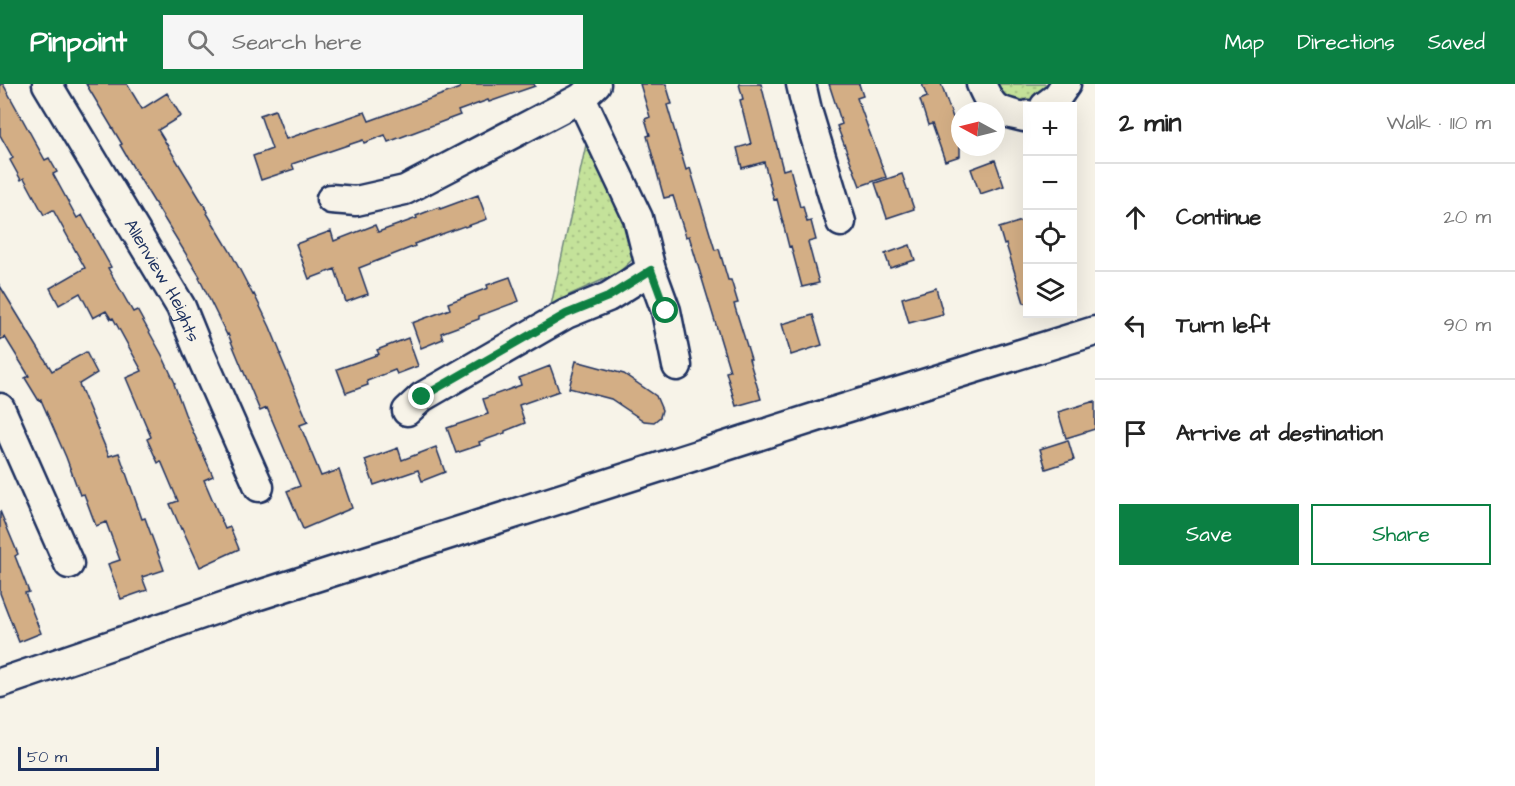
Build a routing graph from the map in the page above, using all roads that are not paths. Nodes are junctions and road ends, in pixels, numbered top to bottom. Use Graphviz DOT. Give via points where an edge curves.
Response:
graph roads {
  1 [pos="47,84"];
  2 [pos="801,84"];
  3 [pos="981,84"];
  4 [pos="1066,84"];
  5 [pos="589,91"];
  6 [pos="1050,102"];
  7 [pos="1023,117"];
  8 [pos="331,199"];
  9 [pos="842,222"];
  10 [pos="651,270"];
  11 [pos="1095,331"];
  12 [pos="677,366"];
  13 [pos="0,408"];
  14 [pos="408,411"];
  15 [pos="259,487"];
  16 [pos="69,564"];
  17 [pos="0,683"];
  1 -- 15 [label="street, Allenview Heights" via="181,307"];
  2 -- 9 [label="street"];
  3 -- 7 [label="street" via="989,101 1001,111"];
  4 -- 6 [label="street"];
  5 -- 8 [label="street" via="405,190 356,201"];
  5 -- 10 [label="street" via="611,163 638,218"];
  10 -- 12 [label="street" via="666,311"];
  10 -- 14 [label="street" via="422,397"];
  11 -- 17 [label="street" via="234,603"];
  13 -- 16 [label="street"];
}
